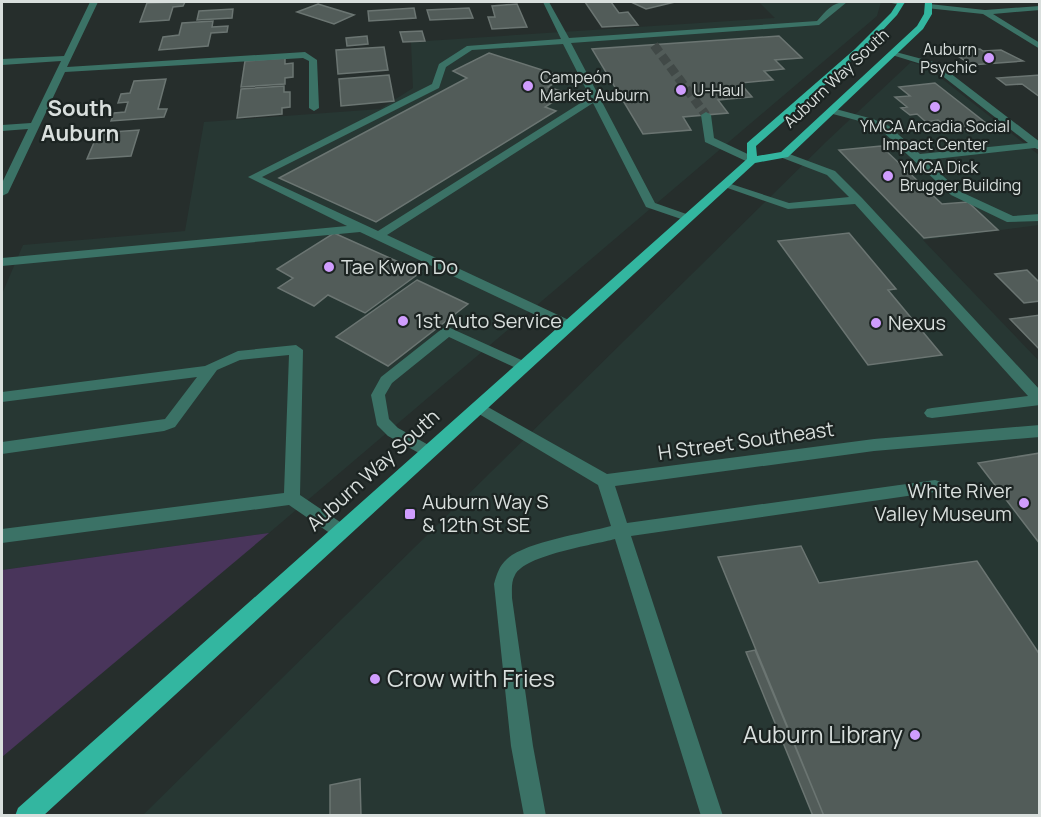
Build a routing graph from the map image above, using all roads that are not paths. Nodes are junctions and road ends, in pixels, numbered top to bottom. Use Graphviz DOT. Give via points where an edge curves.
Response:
graph roads {
  1 [pos="2,2"];
  2 [pos="9,2"];
  3 [pos="94,2"];
  4 [pos="546,2"];
  5 [pos="843,2"];
  6 [pos="901,2"];
  7 [pos="926,4"];
  8 [pos="1040,8"];
  9 [pos="985,12"];
  10 [pos="646,34"];
  11 [pos="567,40"];
  12 [pos="654,45"];
  13 [pos="1040,47"];
  14 [pos="895,53"];
  15 [pos="67,58"];
  16 [pos="2,62"];
  17 [pos="61,70"];
  18 [pos="596,97"];
  19 [pos="314,108"];
  20 [pos="832,111"];
  21 [pos="706,115"];
  22 [pos="34,126"];
  23 [pos="2,128"];
  24 [pos="1039,146"];
  25 [pos="784,155"];
  26 [pos="916,158"];
  27 [pos="752,160"];
  28 [pos="724,185"];
  29 [pos="2,193"];
  30 [pos="858,200"];
  31 [pos="1040,217"];
  32 [pos="688,218"];
  33 [pos="360,228"];
  34 [pos="378,236"];
  35 [pos="2,262"];
  36 [pos="568,325"];
  37 [pos="523,366"];
  38 [pos="207,371"];
  39 [pos="2,397"];
  40 [pos="1040,400"];
  41 [pos="479,407"];
  42 [pos="932,413"];
  43 [pos="1040,431"];
  44 [pos="2,448"];
  45 [pos="428,452"];
  46 [pos="605,481"];
  47 [pos="934,486"];
  48 [pos="292,498"];
  49 [pos="340,531"];
  50 [pos="621,531"];
  51 [pos="2,536"];
  52 [pos="26,816"];
  53 [pos="535,816"];
  54 [pos="712,816"];
  1 -- 2 [label="street"];
  3 -- 15 [label="street"];
  4 -- 11 [label="street"];
  5 -- 10 [label="street" via="819,23"];
  6 -- 27 [label="main road, Auburn Way South" via="895,15 874,36 751,145"];
  7 -- 9 [label="street"];
  7 -- 14 [label="main road, Auburn Way South" via="928,14 920,27"];
  8 -- 9 [label="street"];
  9 -- 13 [label="street"];
  10 -- 11 [label="street"];
  10 -- 12 [label="street"];
  11 -- 18 [label="street"];
  11 -- 33 [label="street" via="470,48 442,66 436,86 253,177"];
  14 -- 20 [label="main road, Auburn Way South"];
  14 -- 24 [label="street" via="934,65"];
  15 -- 16 [label="street"];
  15 -- 17 [label="street"];
  17 -- 19 [label="street" via="306,55 313,60"];
  17 -- 22 [label="street"];
  18 -- 32 [label="street" via="650,205"];
  18 -- 34 [label="street"];
  20 -- 25 [label="main road, Auburn Way South"];
  20 -- 26 [label="street" via="885,128"];
  21 -- 27 [label="street" via="709,140"];
  22 -- 23 [label="street"];
  22 -- 29 [label="street"];
  24 -- 26 [label="street"];
  25 -- 27 [label="main road, Auburn Way South"];
  25 -- 30 [label="street" via="831,173"];
  26 -- 31 [label="street" via="955,194 1011,220"];
  27 -- 28 [label="main road, Auburn Way South"];
  28 -- 30 [label="street" via="788,206"];
  28 -- 32 [label="main road, Auburn Way South"];
  30 -- 40 [label="street"];
  32 -- 36 [label="main road, Auburn Way South"];
  33 -- 34 [label="street"];
  33 -- 35 [label="street"];
  34 -- 36 [label="street"];
  36 -- 37 [label="main road, Auburn Way South"];
  37 -- 41 [label="main road, Auburn Way South"];
  37 -- 45 [label="street" via="448,331 386,380 378,395 382,421"];
  38 -- 39 [label="street"];
  38 -- 44 [label="street" via="170,423"];
  38 -- 48 [label="street" via="238,356 296,350"];
  40 -- 42 [label="street"];
  41 -- 45 [label="main road, Auburn Way South"];
  41 -- 46 [label="street"];
  43 -- 46 [label="street, H Street Southeast" via="874,445"];
  45 -- 49 [label="main road, Auburn Way South"];
  46 -- 50 [label="street"];
  47 -- 50 [label="street"];
  48 -- 49 [label="street"];
  48 -- 51 [label="street"];
  49 -- 52 [label="main road, Auburn Way South"];
  50 -- 53 [label="street" via="527,555 507,572 502,584 522,746"];
  50 -- 54 [label="street"];
}
